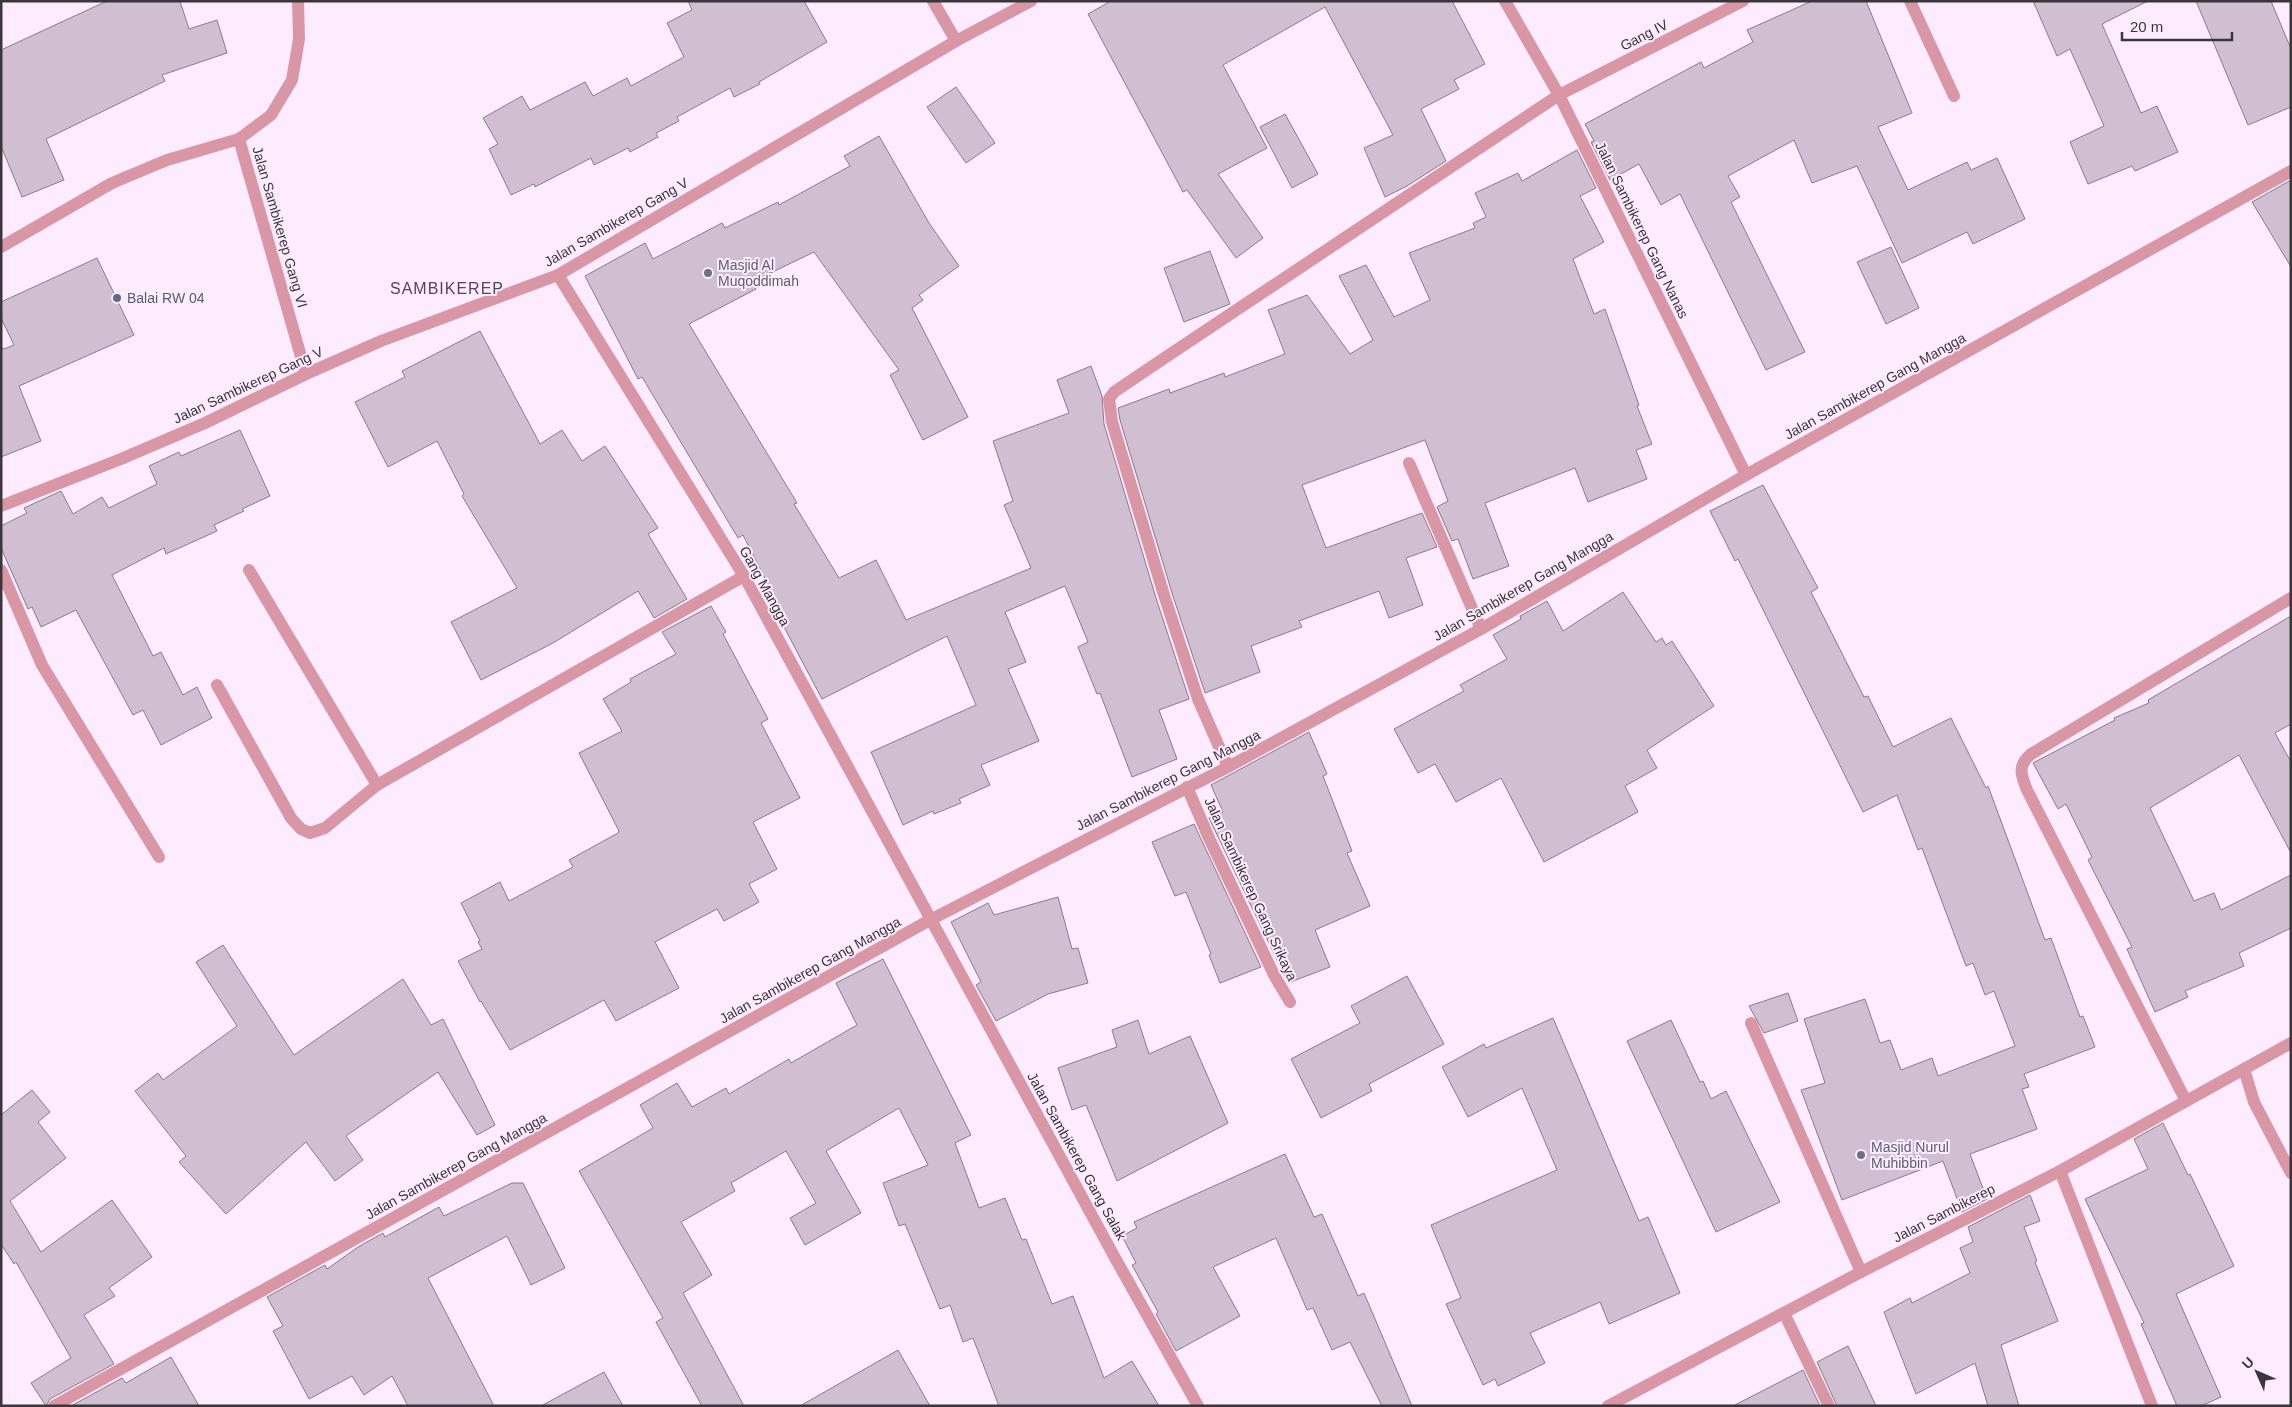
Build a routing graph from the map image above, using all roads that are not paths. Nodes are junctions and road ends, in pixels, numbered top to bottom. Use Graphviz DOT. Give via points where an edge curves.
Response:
graph roads {
  1 [pos="298,1"];
  2 [pos="933,1"];
  3 [pos="1031,1"];
  4 [pos="1505,1"];
  5 [pos="1743,1"];
  6 [pos="1910,1"];
  7 [pos="956,41"];
  8 [pos="1560,95"];
  9 [pos="1954,96"];
  10 [pos="238,138"];
  11 [pos="2291,171"];
  12 [pos="1,247"];
  13 [pos="558,275"];
  14 [pos="306,374"];
  15 [pos="1409,463"];
  16 [pos="1746,475"];
  17 [pos="1,506"];
  18 [pos="1,570"];
  19 [pos="249,570"];
  20 [pos="744,576"];
  21 [pos="2291,598"];
  22 [pos="1481,629"];
  23 [pos="217,685"];
  24 [pos="1228,767"];
  25 [pos="377,784"];
  26 [pos="1187,787"];
  27 [pos="159,857"];
  28 [pos="930,920"];
  29 [pos="1290,1002"];
  30 [pos="1752,1023"];
  31 [pos="2291,1043"];
  32 [pos="2244,1069"];
  33 [pos="2186,1101"];
  34 [pos="2060,1171"];
  35 [pos="2291,1173"];
  36 [pos="1861,1272"];
  37 [pos="1784,1313"];
  38 [pos="54,1406"];
  39 [pos="1198,1406"];
  40 [pos="1608,1406"];
  41 [pos="1829,1406"];
  42 [pos="2152,1406"];
  1 -- 10 [label="street" via="299,39 292,80 271,115"];
  2 -- 7 [label="street"];
  3 -- 7 [label="street, Jalan Sambikerep Gang V"];
  4 -- 8 [label="street, Jalan Sambikerep Gang Nanas"];
  5 -- 8 [label="street, Gang IV"];
  6 -- 9 [label="street"];
  7 -- 13 [label="street, Jalan Sambikerep Gang V"];
  8 -- 16 [label="street, Jalan Sambikerep Gang Nanas"];
  8 -- 24 [label="street, Gang IV" via="1152,366 1108,399 1164,595 1198,698"];
  10 -- 12 [label="street, Jalan Sambikerep Gang VI" via="167,160 112,184"];
  10 -- 14 [label="street, Jalan Sambikerep Gang VI"];
  11 -- 16 [label="street, Jalan Sambikerep Gang Mangga"];
  13 -- 14 [label="street, Jalan Sambikerep Gang V" via="382,341"];
  13 -- 20 [label="street, Gang Mangga"];
  14 -- 17 [label="street, Jalan Sambikerep Gang V" via="180,434"];
  15 -- 22 [label="street"];
  16 -- 22 [label="street, Jalan Sambikerep Gang Mangga"];
  18 -- 27 [label="street" via="42,665"];
  19 -- 25 [label="street"];
  20 -- 25 [label="street"];
  20 -- 28 [label="street, Gang Mangga"];
  21 -- 33 [label="street" via="2031,754 2023,761 2020,772"];
  22 -- 24 [label="street, Jalan Sambikerep Gang Mangga"];
  23 -- 25 [label="street" via="291,818 301,829 310,833 325,828"];
  24 -- 26 [label="street, Jalan Sambikerep Gang Mangga"];
  26 -- 28 [label="street, Jalan Sambikerep Gang Mangga"];
  26 -- 29 [label="street, Jalan Sambikerep Gang Srikaya" via="1274,975"];
  28 -- 38 [label="street, Jalan Sambikerep Gang Mangga"];
  28 -- 39 [label="street, Jalan Sambikerep Gang Salak"];
  30 -- 36 [label="street"];
  31 -- 32 [label="street, Jalan Sambikerep"];
  32 -- 33 [label="street, Jalan Sambikerep"];
  32 -- 35 [label="street" via="2254,1102"];
  33 -- 34 [label="street, Jalan Sambikerep"];
  34 -- 36 [label="street, Jalan Sambikerep"];
  34 -- 42 [label="street"];
  36 -- 37 [label="street, Jalan Sambikerep"];
  37 -- 40 [label="street, Jalan Sambikerep"];
  37 -- 41 [label="street"];
}
